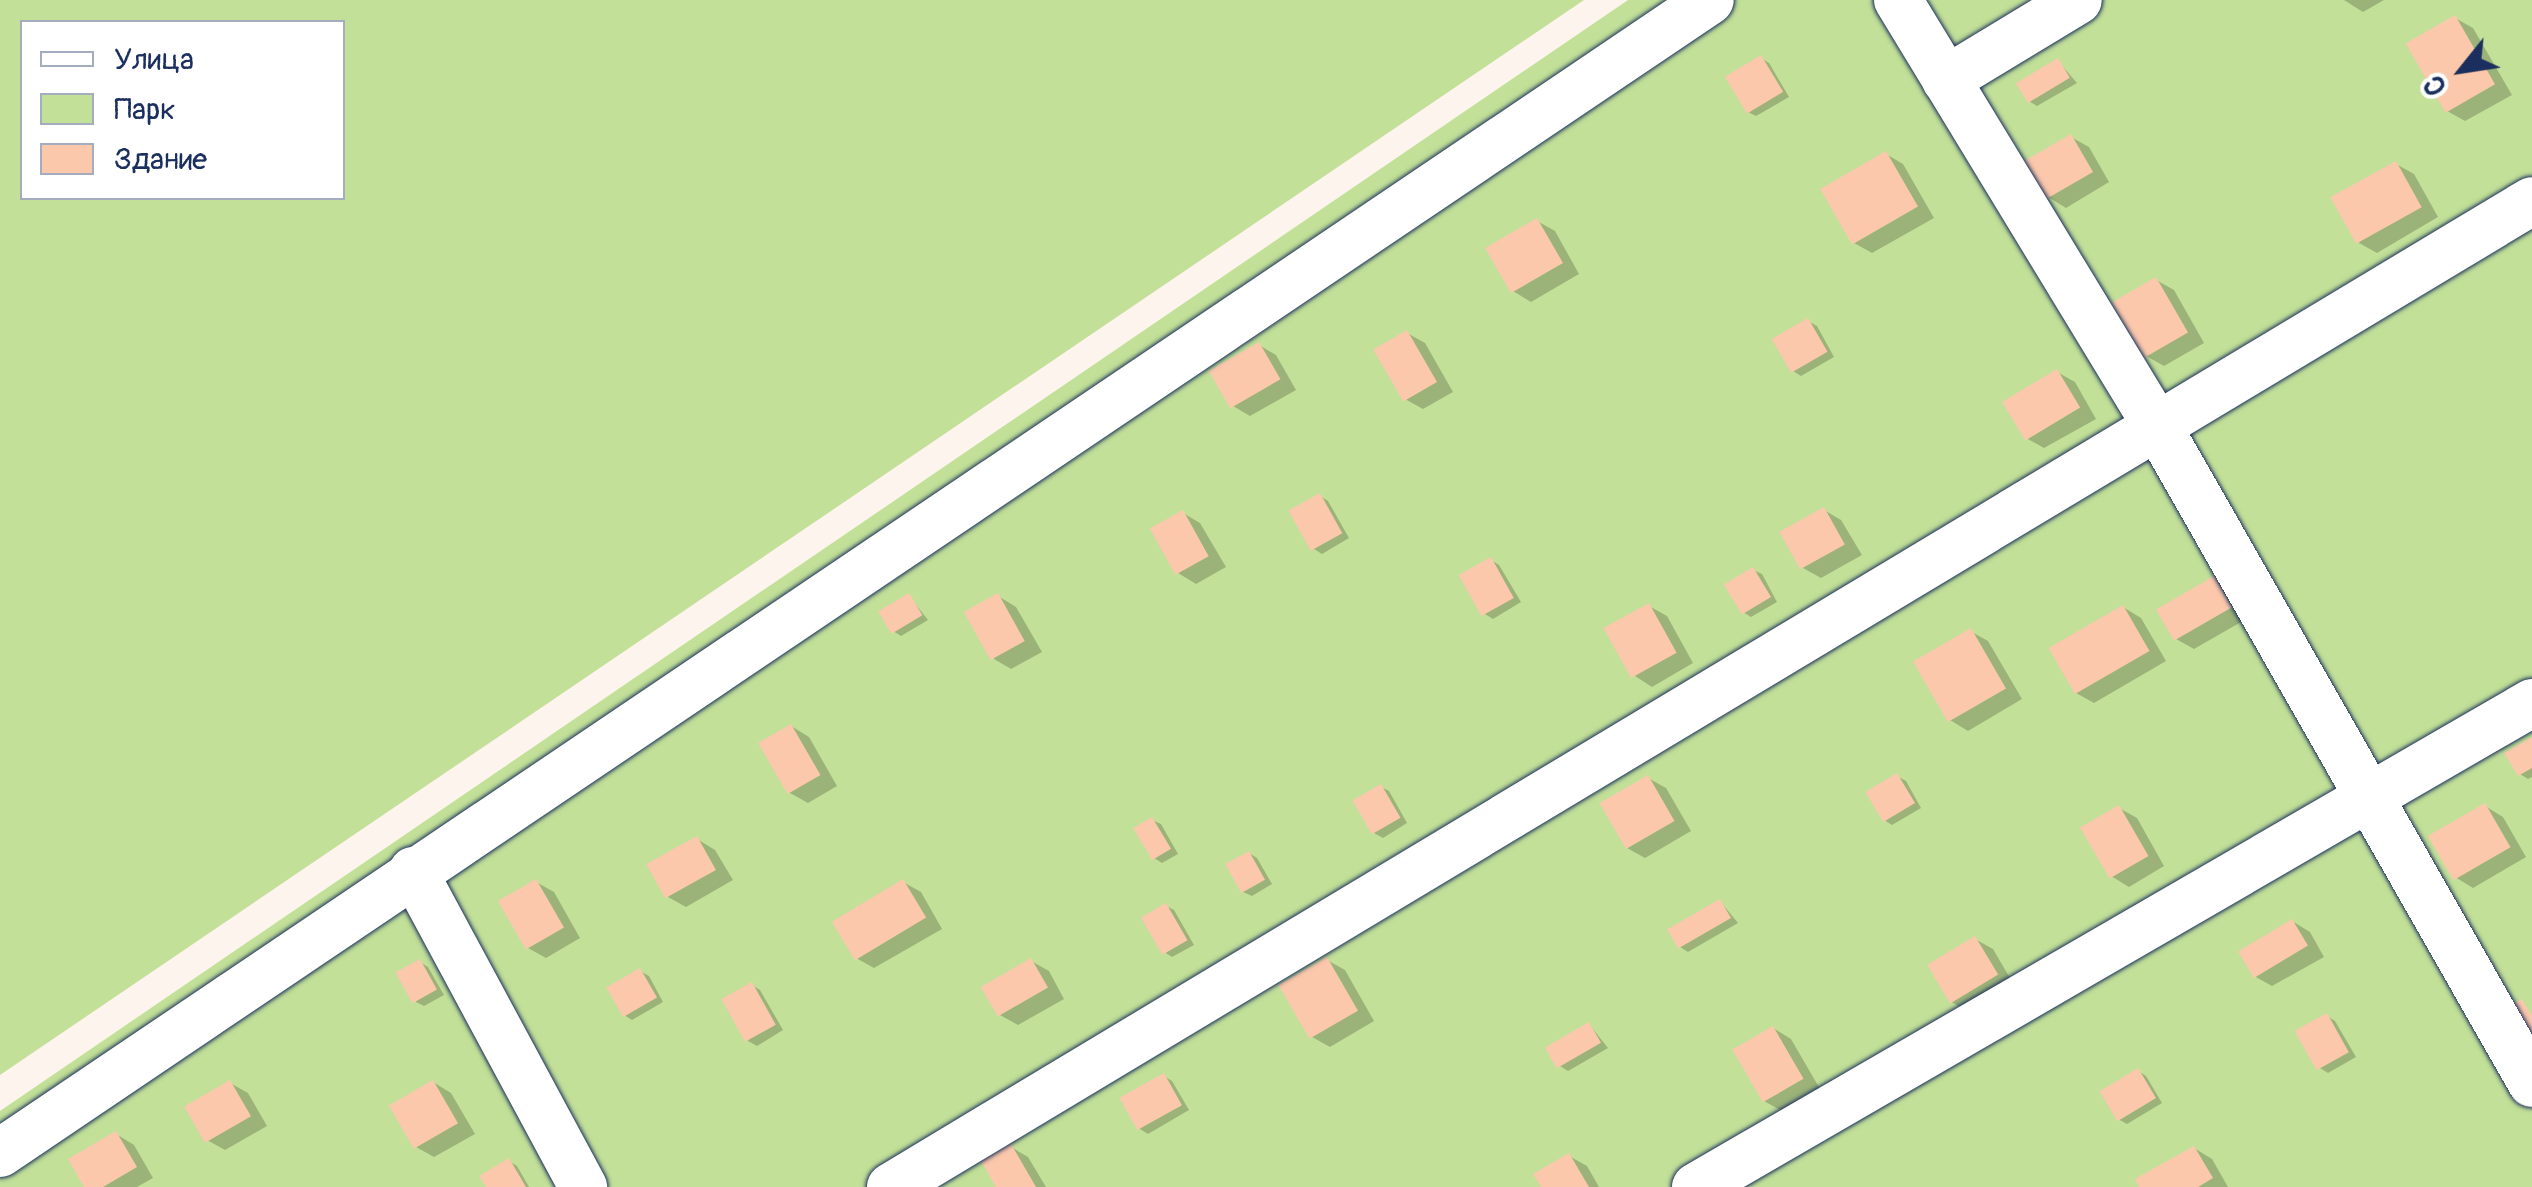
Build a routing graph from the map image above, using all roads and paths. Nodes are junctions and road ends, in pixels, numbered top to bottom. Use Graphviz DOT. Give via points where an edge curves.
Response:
graph roads {
  1 [pos="1710,0"];
  2 [pos="1898,0"];
  3 [pos="2078,0"];
  4 [pos="1946,80"];
  5 [pos="2532,201"];
  6 [pos="2158,426"];
  7 [pos="2532,702"];
  8 [pos="2368,796"];
  9 [pos="414,870"];
  10 [pos="2532,1083"];
  11 [pos="0,1154"];
  12 [pos="583,1187"];
  13 [pos="891,1187"];
  14 [pos="1696,1187"];
  1 -- 9 [label="street" via="569,772"];
  2 -- 4 [label="street"];
  3 -- 4 [label="street"];
  4 -- 6 [label="street"];
  5 -- 6 [label="street"];
  6 -- 8 [label="street"];
  6 -- 13 [label="street"];
  7 -- 8 [label="street"];
  8 -- 10 [label="street"];
  8 -- 14 [label="street"];
  9 -- 11 [label="street"];
  9 -- 12 [label="street"];
}
